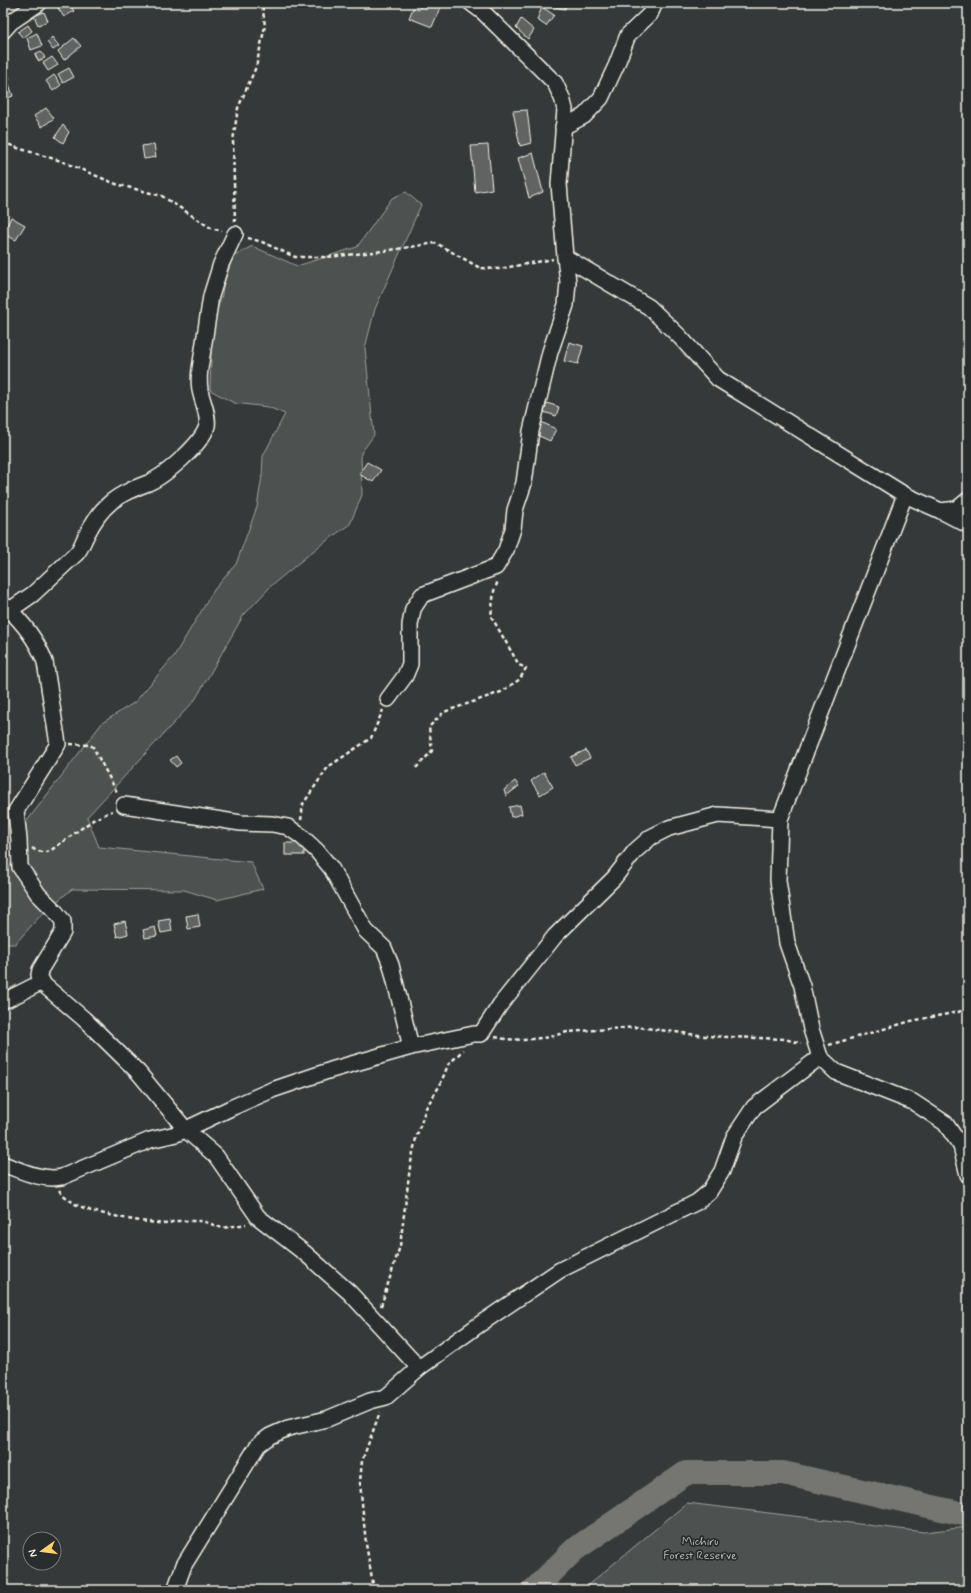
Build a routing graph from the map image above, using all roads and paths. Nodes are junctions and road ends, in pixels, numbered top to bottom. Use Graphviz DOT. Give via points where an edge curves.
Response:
graph roads {
  1 [pos="39,3"];
  2 [pos="262,3"];
  3 [pos="471,3"];
  4 [pos="656,3"];
  5 [pos="3,31"];
  6 [pos="563,127"];
  7 [pos="3,141"];
  8 [pos="235,234"];
  9 [pos="565,257"];
  10 [pos="905,495"];
  11 [pos="968,500"];
  12 [pos="941,511"];
  13 [pos="968,525"];
  14 [pos="496,567"];
  15 [pos="6,607"];
  16 [pos="388,699"];
  17 [pos="58,744"];
  18 [pos="416,768"];
  19 [pos="124,805"];
  20 [pos="780,819"];
  21 [pos="297,833"];
  22 [pos="19,840"];
  23 [pos="42,982"];
  24 [pos="3,1000"];
  25 [pos="968,1009"];
  26 [pos="481,1034"];
  27 [pos="411,1047"];
  28 [pos="819,1053"];
  29 [pos="186,1130"];
  30 [pos="3,1164"];
  31 [pos="968,1175"];
  32 [pos="52,1179"];
  33 [pos="262,1220"];
  34 [pos="376,1321"];
  35 [pos="419,1368"];
  36 [pos="386,1396"];
  37 [pos="372,1580"];
  38 [pos="175,1590"];
  39 [pos="369,1590"];
  40 [pos="374,1590"];
  1 -- 5 [label="street" via="11,22"];
  2 -- 8 [label="path" via="265,26 256,67 238,108 233,141"];
  3 -- 6 [label="street" via="555,83 565,109"];
  4 -- 6 [label="street" via="650,14 628,35 601,98 584,116"];
  6 -- 9 [label="street" via="559,184"];
  7 -- 8 [label="path" via="116,184 162,196 211,228"];
  8 -- 9 [label="path" via="262,242 295,257 327,257 436,243 480,268 499,269"];
  8 -- 15 [label="street" via="221,264 211,296 199,380 207,426 204,432 183,457 164,474 134,487 112,501 95,520 77,553 33,594"];
  9 -- 10 [label="street" via="649,307 723,383"];
  9 -- 14 [label="street" via="568,282 566,305 550,352 531,431 524,483 513,529 506,550"];
  10 -- 12 [label="street"];
  10 -- 20 [label="street"];
  11 -- 12 [label="street" via="957,509"];
  12 -- 13 [label="street"];
  14 -- 16 [label="street" via="422,595 413,609 410,625 410,664 405,676"];
  14 -- 18 [label="path" via="501,572 494,591 490,616 519,665 526,668 520,678 501,692 444,712 429,727 432,751"];
  15 -- 17 [label="street" via="36,643 45,662"];
  16 -- 21 [label="path" via="371,738 328,766 303,804"];
  17 -- 19 [label="path" via="90,744"];
  17 -- 22 [label="street" via="16,811"];
  19 -- 21 [label="street" via="241,823 272,824 288,827"];
  19 -- 22 [label="path" via="93,820 50,851 36,851"];
  20 -- 26 [label="street" via="718,815 669,828 651,837 555,936 500,1005"];
  20 -- 28 [label="street" via="778,880 787,943 802,986"];
  21 -- 27 [label="street" via="331,868 366,931 384,948 391,965"];
  22 -- 23 [label="street" via="22,872 63,921 63,932 40,970"];
  23 -- 24 [label="street"];
  23 -- 29 [label="street" via="138,1072"];
  25 -- 28 [label="path" via="911,1020"];
  26 -- 27 [label="street"];
  26 -- 28 [label="path" via="524,1040 567,1032 638,1027 705,1036 784,1039"];
  26 -- 34 [label="path" via="448,1065 426,1108 410,1167 400,1246"];
  27 -- 29 [label="street" via="272,1090"];
  28 -- 31 [label="street" via="836,1072 913,1102 945,1123 961,1146"];
  28 -- 35 [label="street" via="754,1107 734,1137 722,1171 709,1192 697,1202 560,1270"];
  29 -- 32 [label="street" via="150,1140"];
  29 -- 33 [label="street" via="216,1156"];
  30 -- 32 [label="street"];
  32 -- 33 [label="path" via="62,1194 76,1204 91,1211 133,1220 165,1224 176,1221 202,1221 223,1228"];
  33 -- 34 [label="street" via="345,1288"];
  34 -- 35 [label="street"];
  35 -- 36 [label="street"];
  36 -- 37 [label="path" via="362,1461 360,1482"];
  36 -- 38 [label="street" via="370,1400 327,1419 288,1428 270,1436 258,1446 184,1565"];
  37 -- 39 [label="path"];
  37 -- 40 [label="path"];
}
